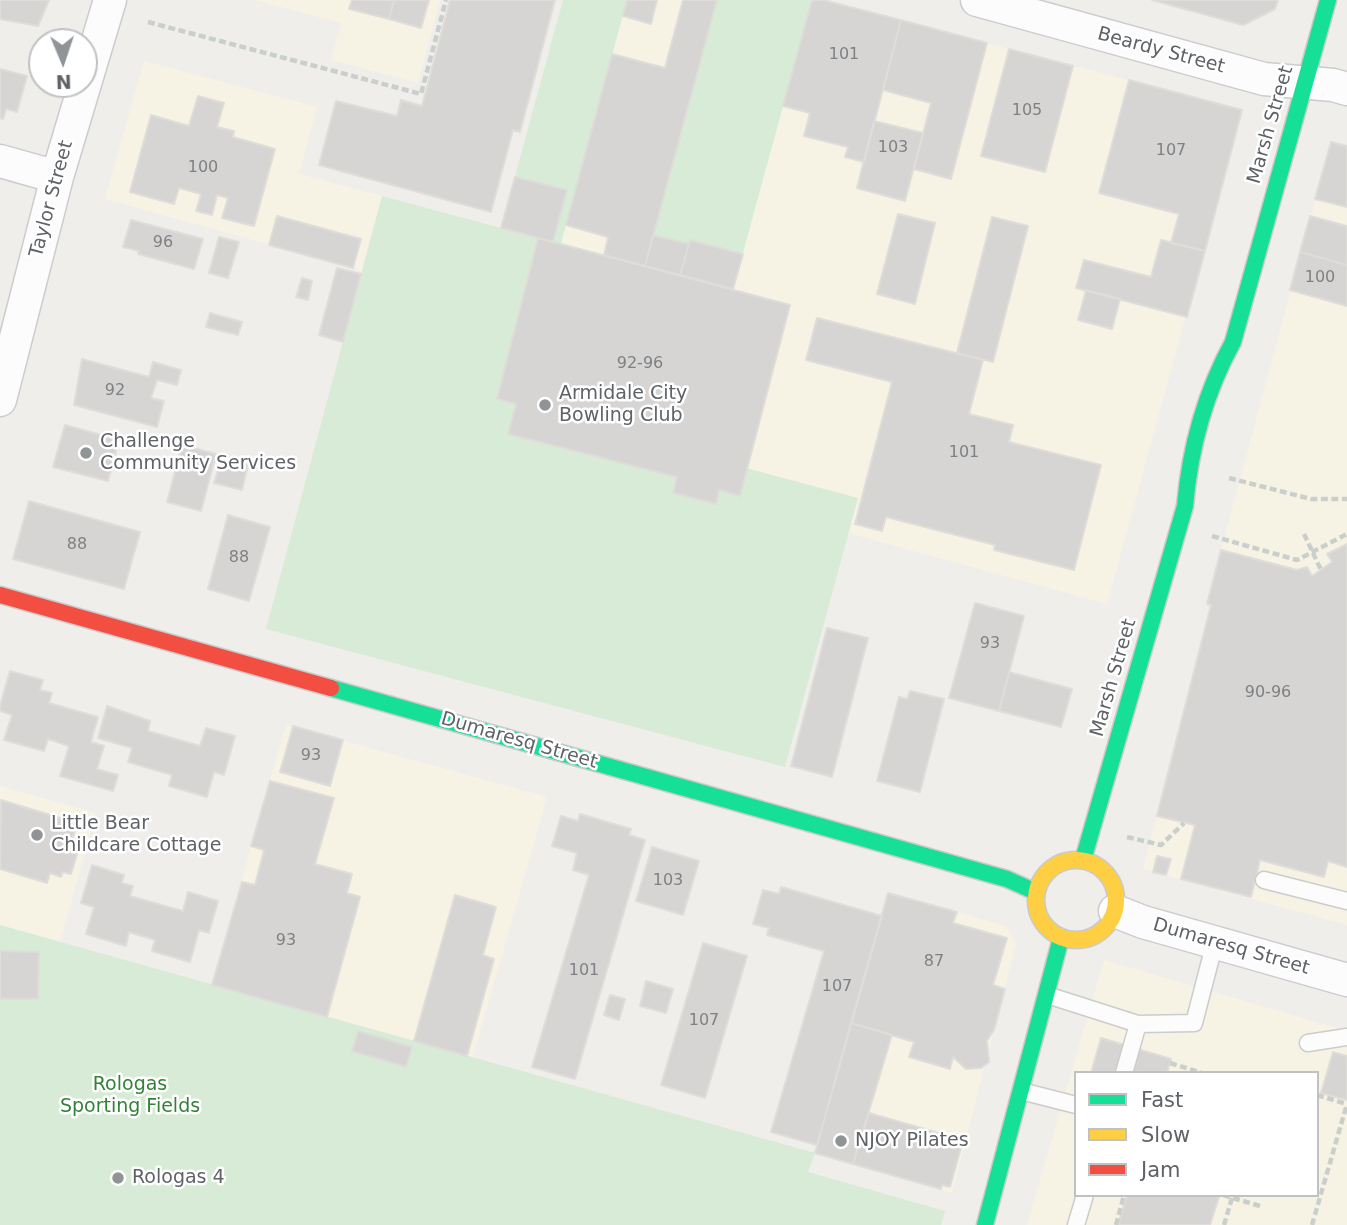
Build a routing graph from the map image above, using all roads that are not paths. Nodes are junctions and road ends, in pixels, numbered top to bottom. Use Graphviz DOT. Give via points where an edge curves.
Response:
graph roads {
  1 [pos="110,0"];
  2 [pos="977,0"];
  3 [pos="1328,0"];
  4 [pos="1304,82"];
  5 [pos="1347,89"];
  6 [pos="0,161"];
  7 [pos="57,177"];
  8 [pos="1233,342"];
  9 [pos="1235,377"];
  10 [pos="0,400"];
  11 [pos="1206,486"];
  12 [pos="1185,506"];
  13 [pos="0,595"];
  14 [pos="1083,860"];
  15 [pos="1264,880"];
  16 [pos="1036,892"];
  17 [pos="1347,901"];
  18 [pos="1115,911"];
  19 [pos="1061,938"];
  20 [pos="1215,942"];
  21 [pos="1347,980"];
  22 [pos="1047,995"];
  23 [pos="1138,1024"];
  24 [pos="1347,1037"];
  25 [pos="1308,1042"];
  26 [pos="1125,1071"];
  27 [pos="1021,1091"];
  28 [pos="1074,1104"];
  29 [pos="1084,1197"];
  30 [pos="985,1225"];
  31 [pos="1076,1225"];
  1 -- 7 [label="street, Taylor Street"];
  2 -- 4 [label="street, Beardy Street" via="1264,79"];
  3 -- 4 [label="main road, Marsh Street"];
  4 -- 5 [label="street, Beardy Street"];
  4 -- 8 [label="main road, Marsh Street"];
  6 -- 7 [label="street"];
  7 -- 10 [label="street, Taylor Street"];
  8 -- 9 [label="main road, Marsh Street"];
  8 -- 12 [label="main road, Marsh Street" via="1216,370 1186,482"];
  11 -- 12 [label="main road"];
  12 -- 14 [label="main road, Marsh Street"];
  13 -- 16 [label="main road, Dumaresq Street" via="993,875"];
  14 -- 16 [label="main road" via="1047,871"];
  14 -- 18 [label="main road" via="1111,878"];
  15 -- 17 [label="lane"];
  16 -- 19 [label="main road" via="1043,924"];
  18 -- 19 [label="main road" via="1100,933 1074,941"];
  18 -- 20 [label="street, Dumaresq Street"];
  19 -- 22 [label="main road"];
  20 -- 21 [label="street, Dumaresq Street"];
  20 -- 23 [label="lane" via="1194,1023"];
  22 -- 23 [label="lane"];
  22 -- 27 [label="main road"];
  23 -- 26 [label="lane"];
  24 -- 25 [label="lane"];
  27 -- 28 [label="lane"];
  27 -- 30 [label="main road"];
  29 -- 31 [label="lane"];
}
